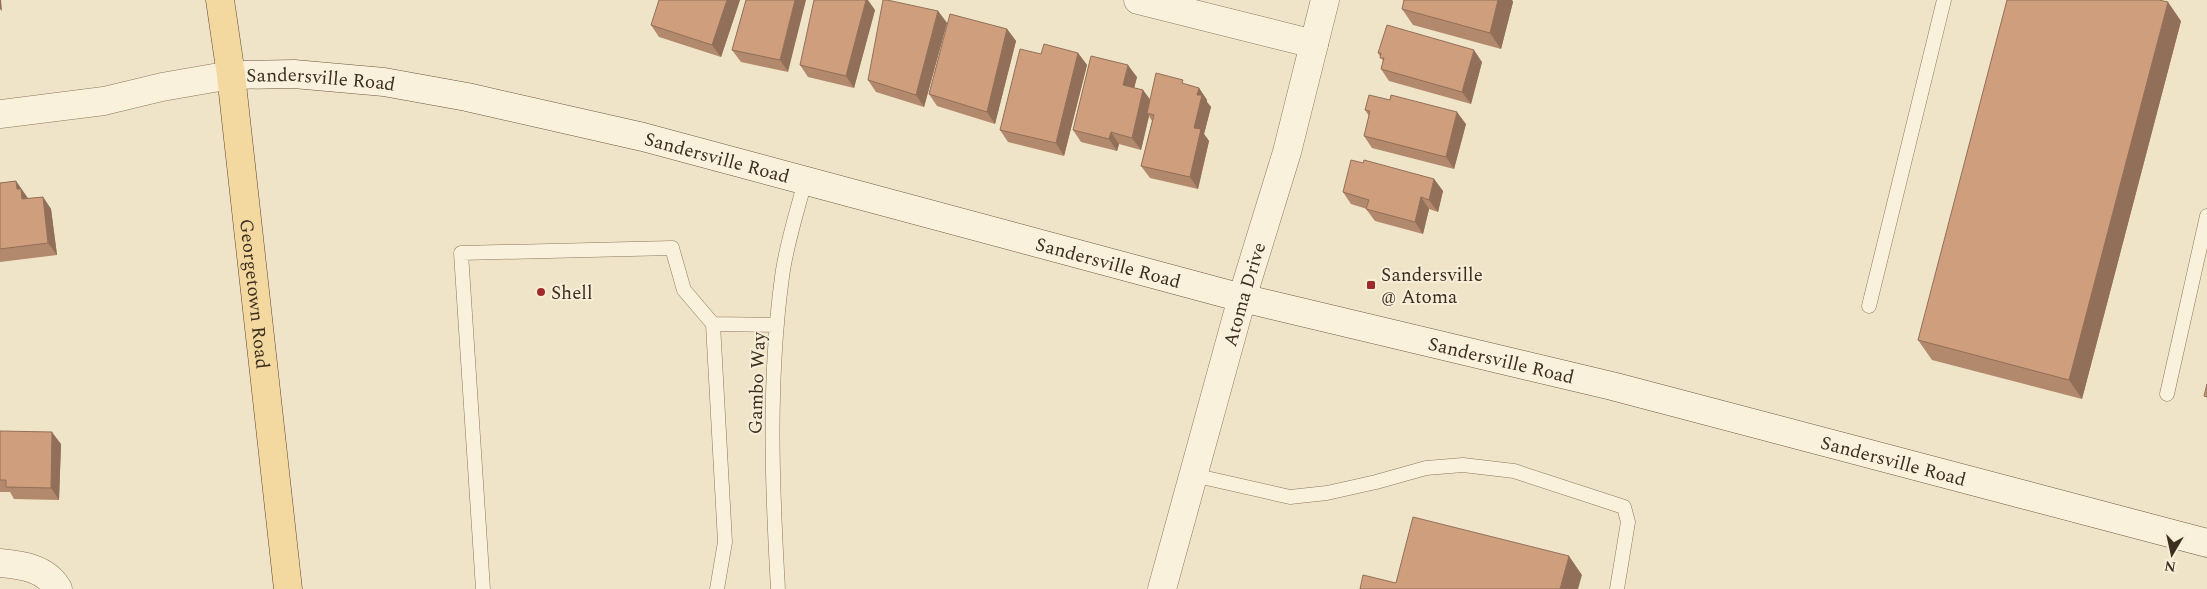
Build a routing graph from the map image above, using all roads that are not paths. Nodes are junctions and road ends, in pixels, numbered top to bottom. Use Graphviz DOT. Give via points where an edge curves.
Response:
graph roads {
  1 [pos="220,0"];
  2 [pos="1138,0"];
  3 [pos="1325,0"];
  4 [pos="1944,0"];
  5 [pos="1314,44"];
  6 [pos="231,75"];
  7 [pos="0,114"];
  8 [pos="805,180"];
  9 [pos="2207,216"];
  10 [pos="1242,298"];
  11 [pos="1870,306"];
  12 [pos="713,324"];
  13 [pos="777,325"];
  14 [pos="2167,394"];
  15 [pos="1193,475"];
  16 [pos="2207,543"];
  17 [pos="0,562"];
  18 [pos="58,589"];
  19 [pos="288,589"];
  20 [pos="483,589"];
  21 [pos="717,589"];
  22 [pos="778,589"];
  23 [pos="1162,589"];
  24 [pos="1617,589"];
  1 -- 6 [label="main road, Georgetown Road"];
  2 -- 5 [label="street"];
  3 -- 5 [label="street, Atoma Drive"];
  4 -- 11 [label="lane"];
  5 -- 10 [label="street, Atoma Drive" via="1287,152"];
  6 -- 7 [label="street, Sandersville Road" via="104,101"];
  6 -- 8 [label="street, Sandersville Road" via="294,74 374,82 467,97 643,137"];
  6 -- 19 [label="main road, Georgetown Road"];
  8 -- 10 [label="street, Sandersville Road"];
  8 -- 13 [label="lane, Gambo Way" via="782,275"];
  9 -- 14 [label="lane"];
  10 -- 15 [label="street, Atoma Drive"];
  10 -- 16 [label="street, Sandersville Road" via="1621,389"];
  12 -- 13 [label="lane"];
  12 -- 20 [label="lane" via="684,290 672,248 461,254"];
  12 -- 21 [label="lane" via="725,542"];
  13 -- 22 [label="lane, Gambo Way" via="772,370"];
  15 -- 23 [label="street, Atoma Drive"];
  15 -- 24 [label="lane" via="1290,497 1344,490 1426,468 1462,465 1514,471 1624,507 1628,522"];
  17 -- 18 [label="street" via="22,565 43,573 53,580"];
}
